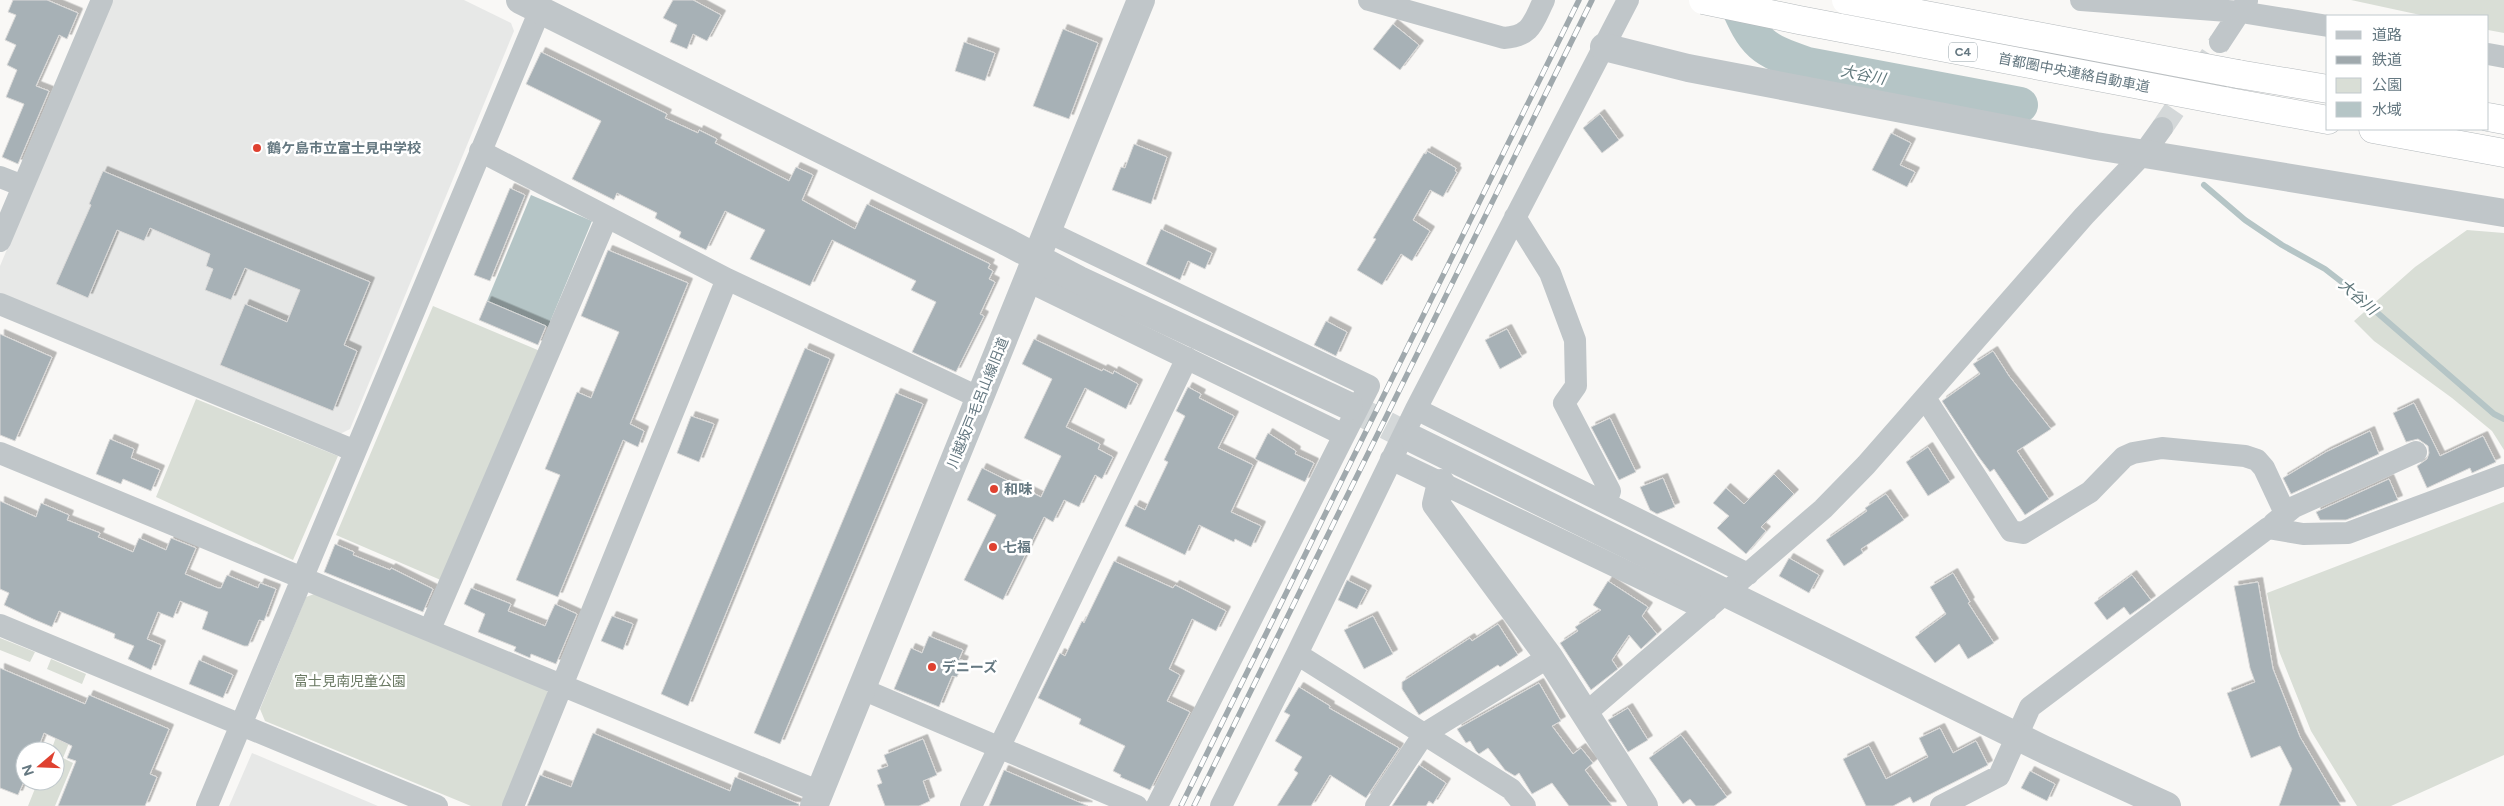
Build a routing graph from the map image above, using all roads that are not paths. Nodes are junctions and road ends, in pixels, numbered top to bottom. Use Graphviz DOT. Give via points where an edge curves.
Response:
graph roads {
  1 [pos="102,0"];
  2 [pos="1141,0"];
  3 [pos="1370,0"];
  4 [pos="1544,0"];
  5 [pos="1628,0"];
  6 [pos="1703,0"];
  7 [pos="1846,0"];
  8 [pos="2081,0"];
  9 [pos="530,5"];
  10 [pos="2244,6"];
  11 [pos="2326,26"];
  12 [pos="2220,42"];
  13 [pos="1604,46"];
  14 [pos="2489,54"];
  15 [pos="2504,57"];
  16 [pos="2326,89"];
  17 [pos="2489,117"];
  18 [pos="2326,120"];
  19 [pos="2504,120"];
  20 [pos="2162,128"];
  21 [pos="2378,130"];
  22 [pos="480,151"];
  23 [pos="2144,153"];
  24 [pos="2504,153"];
  25 [pos="0,177"];
  26 [pos="23,186"];
  27 [pos="2504,213"];
  28 [pos="607,217"];
  29 [pos="1515,218"];
  30 [pos="1048,232"];
  31 [pos="0,241"];
  32 [pos="1033,270"];
  33 [pos="728,280"];
  34 [pos="0,304"];
  35 [pos="1187,358"];
  36 [pos="980,398"];
  37 [pos="1925,398"];
  38 [pos="1348,406"];
  39 [pos="1416,409"];
  40 [pos="1344,435"];
  41 [pos="1415,440"];
  42 [pos="355,450"];
  43 [pos="2416,452"];
  44 [pos="0,453"];
  45 [pos="1391,459"];
  46 [pos="2504,475"];
  47 [pos="1441,482"];
  48 [pos="1606,503"];
  49 [pos="2285,513"];
  50 [pos="2268,528"];
  51 [pos="1748,574"];
  52 [pos="303,577"];
  53 [pos="1727,593"];
  54 [pos="1707,610"];
  55 [pos="0,626"];
  56 [pos="430,629"];
  57 [pos="1298,654"];
  58 [pos="1548,657"];
  59 [pos="564,685"];
  60 [pos="862,689"];
  61 [pos="1586,713"];
  62 [pos="242,725"];
  63 [pos="1424,734"];
  64 [pos="2016,736"];
  65 [pos="1000,749"];
  66 [pos="817,799"];
  67 [pos="207,806"];
  68 [pos="438,806"];
  69 [pos="514,806"];
  70 [pos="972,806"];
  71 [pos="1137,806"];
  72 [pos="1157,806"];
  73 [pos="1221,806"];
  74 [pos="1376,806"];
  75 [pos="1525,806"];
  76 [pos="1644,806"];
  77 [pos="1941,806"];
  78 [pos="2167,806"];
  1 -- 26 [label="street"];
  2 -- 30 [label="street, 川越坂戸毛呂山線旧道"];
  3 -- 4 [label="street" via="1504,38 1519,37 1530,28"];
  5 -- 13 [label="street"];
  6 -- 18 [label="highway, 首都圏中央連絡自動車道 / C4, bridge"];
  7 -- 16 [label="highway, C4, bridge"];
  8 -- 10 [label="street"];
  9 -- 22 [label="street"];
  9 -- 32 [label="street"];
  10 -- 11 [label="street"];
  10 -- 12 [label="street"];
  13 -- 23 [label="street" via="1735,78"];
  13 -- 29 [label="street"];
  14 -- 15 [label="street"];
  17 -- 19 [label="highway"];
  20 -- 23 [label="street"];
  21 -- 24 [label="highway"];
  22 -- 28 [label="street"];
  22 -- 42 [label="street"];
  23 -- 27 [label="street"];
  23 -- 37 [label="street" via="2084,216"];
  25 -- 26 [label="street"];
  26 -- 31 [label="street"];
  28 -- 33 [label="street"];
  28 -- 56 [label="street"];
  29 -- 39 [label="street"];
  29 -- 48 [label="street" via="1550,273 1569,321 1575,340 1576,386 1564,403 1610,491"];
  30 -- 32 [label="street, 川越坂戸毛呂山線旧道"];
  30 -- 40 [label="street" via="1369,386"];
  32 -- 35 [label="street"];
  32 -- 36 [label="street, 川越坂戸毛呂山線旧道"];
  32 -- 38 [label="street" via="1079,280"];
  33 -- 36 [label="street"];
  33 -- 59 [label="street"];
  34 -- 42 [label="street"];
  35 -- 40 [label="street"];
  35 -- 65 [label="street"];
  36 -- 60 [label="street, 川越坂戸毛呂山線旧道"];
  37 -- 49 [label="street" via="2012,531 2023,533 2090,492 2124,457 2162,448 2257,460"];
  37 -- 51 [label="street" via="1824,509"];
  39 -- 45 [label="street"];
  39 -- 48 [label="street"];
  40 -- 72 [label="street"];
  41 -- 53 [label="street"];
  42 -- 52 [label="street"];
  43 -- 49 [label="street"];
  44 -- 52 [label="street"];
  45 -- 47 [label="street"];
  45 -- 57 [label="street"];
  46 -- 50 [label="street" via="2348,533 2303,534"];
  47 -- 54 [label="street"];
  47 -- 58 [label="street" via="1436,504"];
  48 -- 51 [label="street"];
  49 -- 50 [label="street"];
  50 -- 64 [label="street" via="2030,707"];
  51 -- 53 [label="street"];
  52 -- 56 [label="street"];
  52 -- 62 [label="street"];
  53 -- 54 [label="street"];
  53 -- 64 [label="street"];
  54 -- 61 [label="street"];
  55 -- 62 [label="street"];
  56 -- 59 [label="street"];
  57 -- 63 [label="street"];
  57 -- 73 [label="street"];
  58 -- 61 [label="street"];
  58 -- 63 [label="street"];
  59 -- 66 [label="street"];
  59 -- 69 [label="street"];
  60 -- 65 [label="street"];
  60 -- 66 [label="street, 川越坂戸毛呂山線旧道"];
  61 -- 76 [label="street"];
  62 -- 67 [label="street"];
  62 -- 68 [label="street"];
  63 -- 74 [label="street"];
  63 -- 75 [label="street" via="1511,789"];
  64 -- 77 [label="street" via="1999,776"];
  64 -- 78 [label="street"];
  65 -- 70 [label="street"];
  65 -- 71 [label="street"];
}
